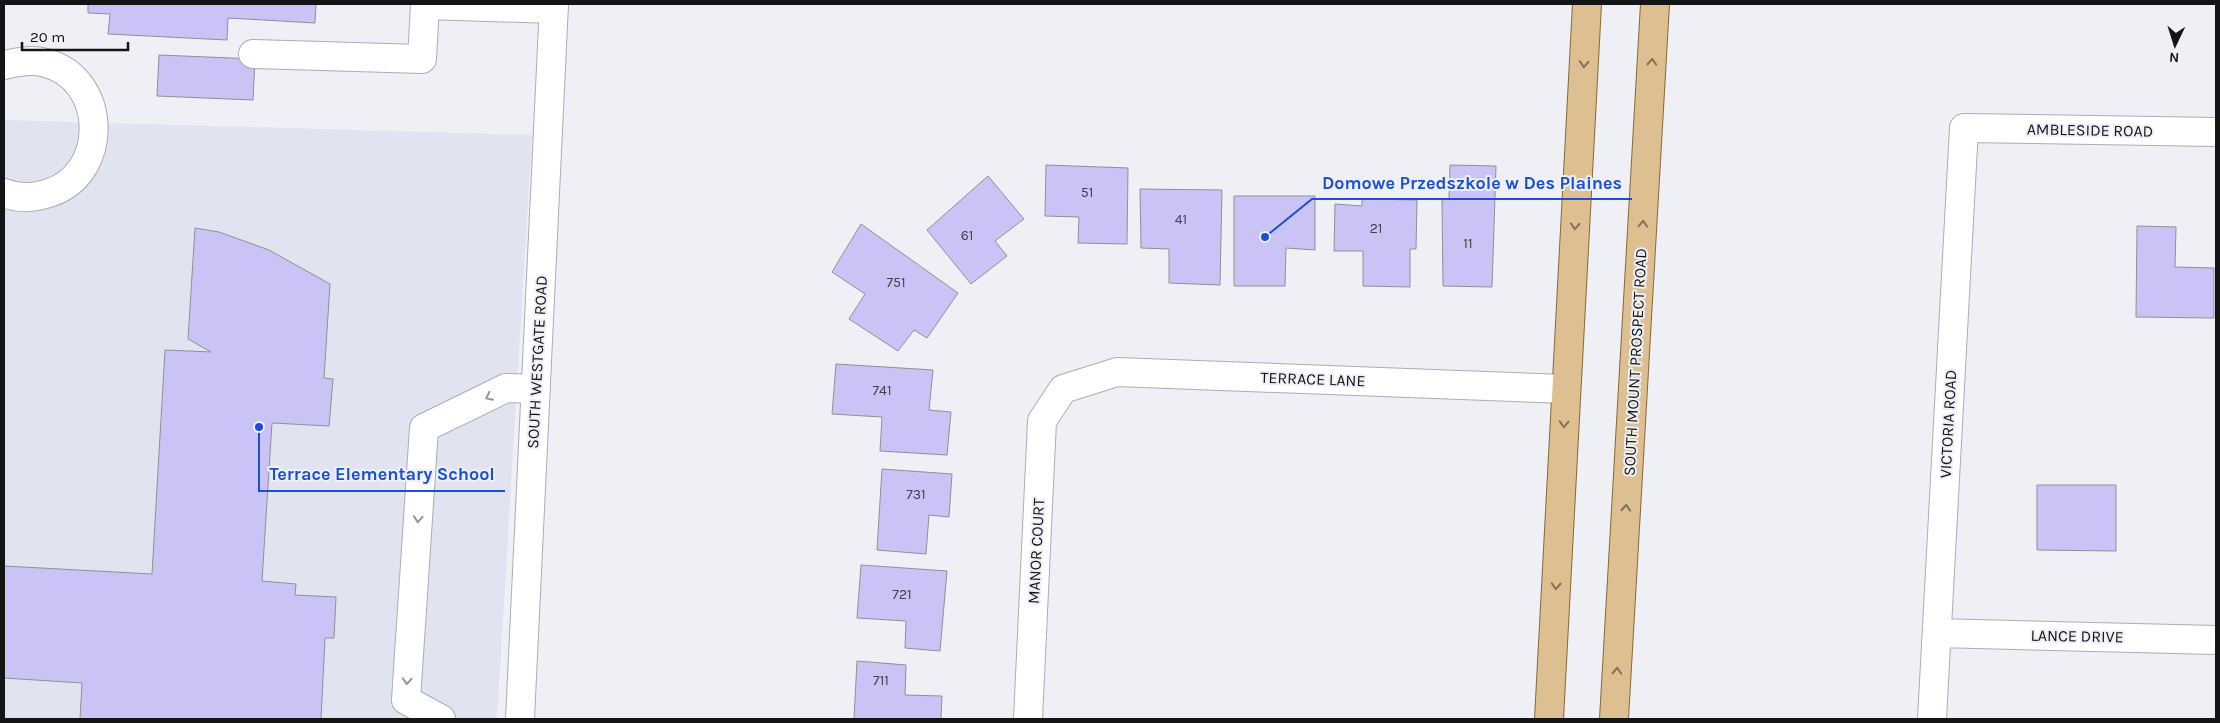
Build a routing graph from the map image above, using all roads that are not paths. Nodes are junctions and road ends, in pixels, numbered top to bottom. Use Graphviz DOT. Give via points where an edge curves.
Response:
graph roads {
  1 [pos="1587,4"];
  2 [pos="1655,4"];
  3 [pos="554,7"];
  4 [pos="253,54"];
  5 [pos="4,65"];
  6 [pos="1964,128"];
  7 [pos="2216,132"];
  8 [pos="4,193"];
  9 [pos="536,389"];
  10 [pos="1064,389"];
  11 [pos="1566,389"];
  12 [pos="1937,633"];
  13 [pos="2216,640"];
  14 [pos="441,719"];
  15 [pos="520,719"];
  16 [pos="1028,719"];
  17 [pos="1549,719"];
  18 [pos="1614,719"];
  19 [pos="1932,719"];
  1 -- 11 [label="main road, one-way"];
  18 -- 2 [label="main road, SOUTH MOUNT PROSPECT ROAD, one-way"];
  3 -- 4 [label="street" via="425,5 422,59"];
  3 -- 9 [label="street, SOUTH WESTGATE ROAD"];
  5 -- 8 [label="street" via="23,61 46,63 67,73 83,90 90,104 95,134 90,156 77,176 58,190 36,197"];
  6 -- 7 [label="street, AMBLESIDE ROAD"];
  6 -- 12 [label="street, VICTORIA ROAD"];
  9 -- 14 [label="street, one-way" via="506,388 424,428 406,700"];
  9 -- 15 [label="street, SOUTH WESTGATE ROAD"];
  10 -- 11 [label="street, TERRACE LANE" via="1117,372"];
  10 -- 16 [label="street, MANOR COURT" via="1042,421"];
  11 -- 17 [label="main road, one-way"];
  12 -- 13 [label="street, LANCE DRIVE"];
  12 -- 19 [label="street, VICTORIA ROAD"];
}
